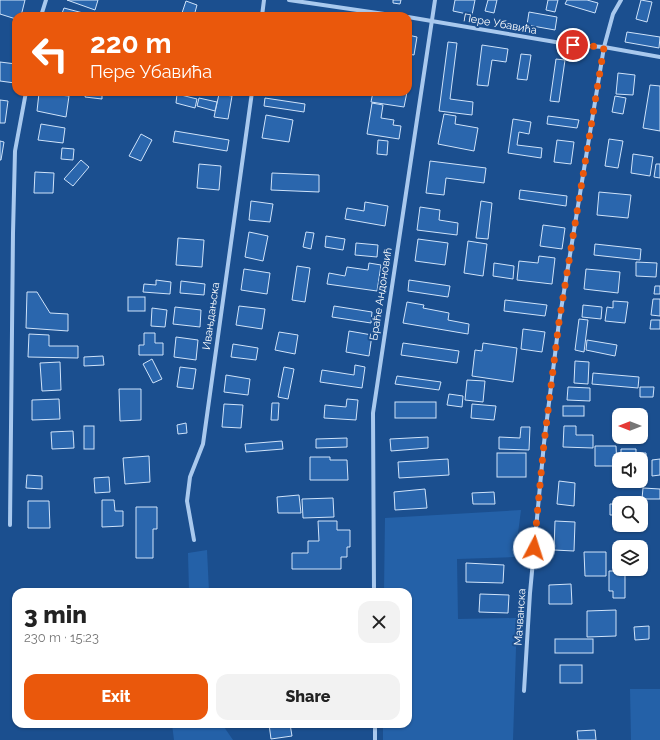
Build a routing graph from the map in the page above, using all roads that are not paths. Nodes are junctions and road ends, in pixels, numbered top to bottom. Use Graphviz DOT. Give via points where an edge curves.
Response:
graph roads {
  1 [pos="46,0"];
  2 [pos="264,0"];
  3 [pos="288,0"];
  4 [pos="435,0"];
  5 [pos="621,0"];
  6 [pos="42,12"];
  7 [pos="262,12"];
  8 [pos="370,12"];
  9 [pos="412,18"];
  10 [pos="432,21"];
  11 [pos="604,47"];
  12 [pos="660,56"];
  13 [pos="25,96"];
  14 [pos="251,96"];
  15 [pos="10,525"];
  16 [pos="194,540"];
  17 [pos="374,588"];
  18 [pos="524,691"];
  19 [pos="375,728"];
  20 [pos="375,740"];
  1 -- 6 [label="street"];
  2 -- 7 [label="street"];
  3 -- 8 [label="street"];
  4 -- 10 [label="street, Браће Андоновић"];
  5 -- 11 [label="street, Мачванска"];
  9 -- 10 [label="street, Пере Убавића"];
  10 -- 11 [label="street, Пере Убавића" via="573,45"];
  10 -- 17 [label="street, Браће Андоновић" via="373,413"];
  11 -- 12 [label="street, Пере Убавића"];
  11 -- 18 [label="street, Мачванска" via="559,322 544,443"];
  13 -- 15 [label="street" via="15,151 12,233"];
  14 -- 16 [label="street, Ивањдањска" via="203,444 190,477 187,501"];
  19 -- 20 [label="street"];
}
